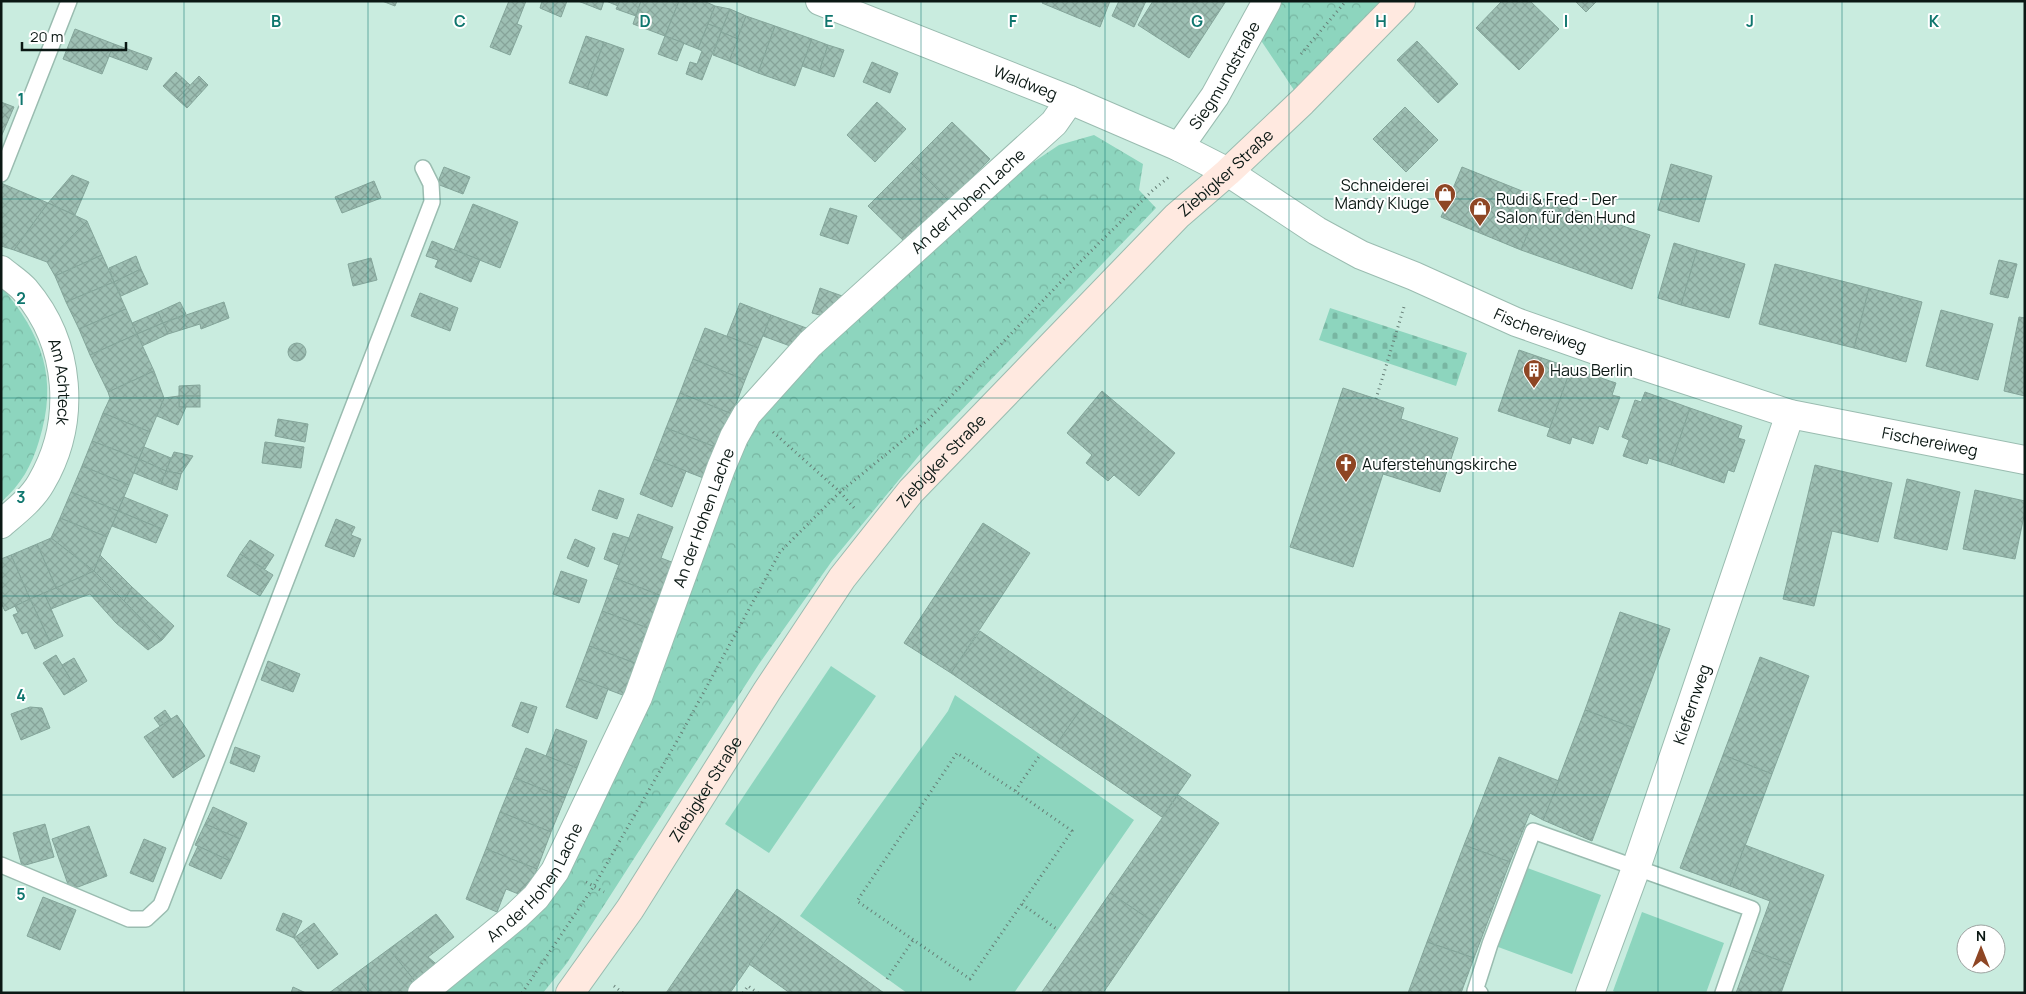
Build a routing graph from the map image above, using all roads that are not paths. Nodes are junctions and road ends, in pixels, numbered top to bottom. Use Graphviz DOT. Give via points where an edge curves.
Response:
graph roads {
  1 [pos="69,1"];
  2 [pos="820,1"];
  3 [pos="1267,1"];
  4 [pos="1401,1"];
  5 [pos="1070,100"];
  6 [pos="1179,147"];
  7 [pos="423,168"];
  8 [pos="1228,172"];
  9 [pos="1,174"];
  10 [pos="1,270"];
  11 [pos="1790,414"];
  12 [pos="2025,460"];
  13 [pos="1,524"];
  14 [pos="1,866"];
  15 [pos="1636,868"];
  16 [pos="422,993"];
  17 [pos="570,993"];
  18 [pos="1480,993"];
  19 [pos="1590,993"];
  20 [pos="1723,993"];
  1 -- 9 [label="lane"];
  2 -- 5 [label="street, Waldweg"];
  3 -- 6 [label="street, Siegmundstraße" via="1215,96"];
  4 -- 8 [label="main road, Ziebigker Straße"];
  5 -- 6 [label="street, Waldweg"];
  5 -- 16 [label="street, An der Hohen Lache" via="1054,123 810,344 747,414 721,468 638,697 555,871 536,897 516,916"];
  6 -- 8 [label="street, Waldweg"];
  7 -- 14 [label="lane" via="431,184 432,202 161,905 146,918 129,918"];
  8 -- 11 [label="street, Fischereiweg" via="1316,231 1361,255 1516,322"];
  8 -- 17 [label="main road, Ziebigker Straße" via="1170,223 911,491 876,533 766,691 630,909"];
  10 -- 13 [label="street, Am Achteck" via="24,288 47,324 59,355 65,384 65,410 60,439 41,485"];
  11 -- 12 [label="street, Fischereiweg"];
  11 -- 15 [label="street, Kiefernweg"];
  15 -- 18 [label="lane" via="1533,831 1490,944 1475,991"];
  15 -- 19 [label="street, Kiefernweg"];
  15 -- 20 [label="lane" via="1752,909"];
}
